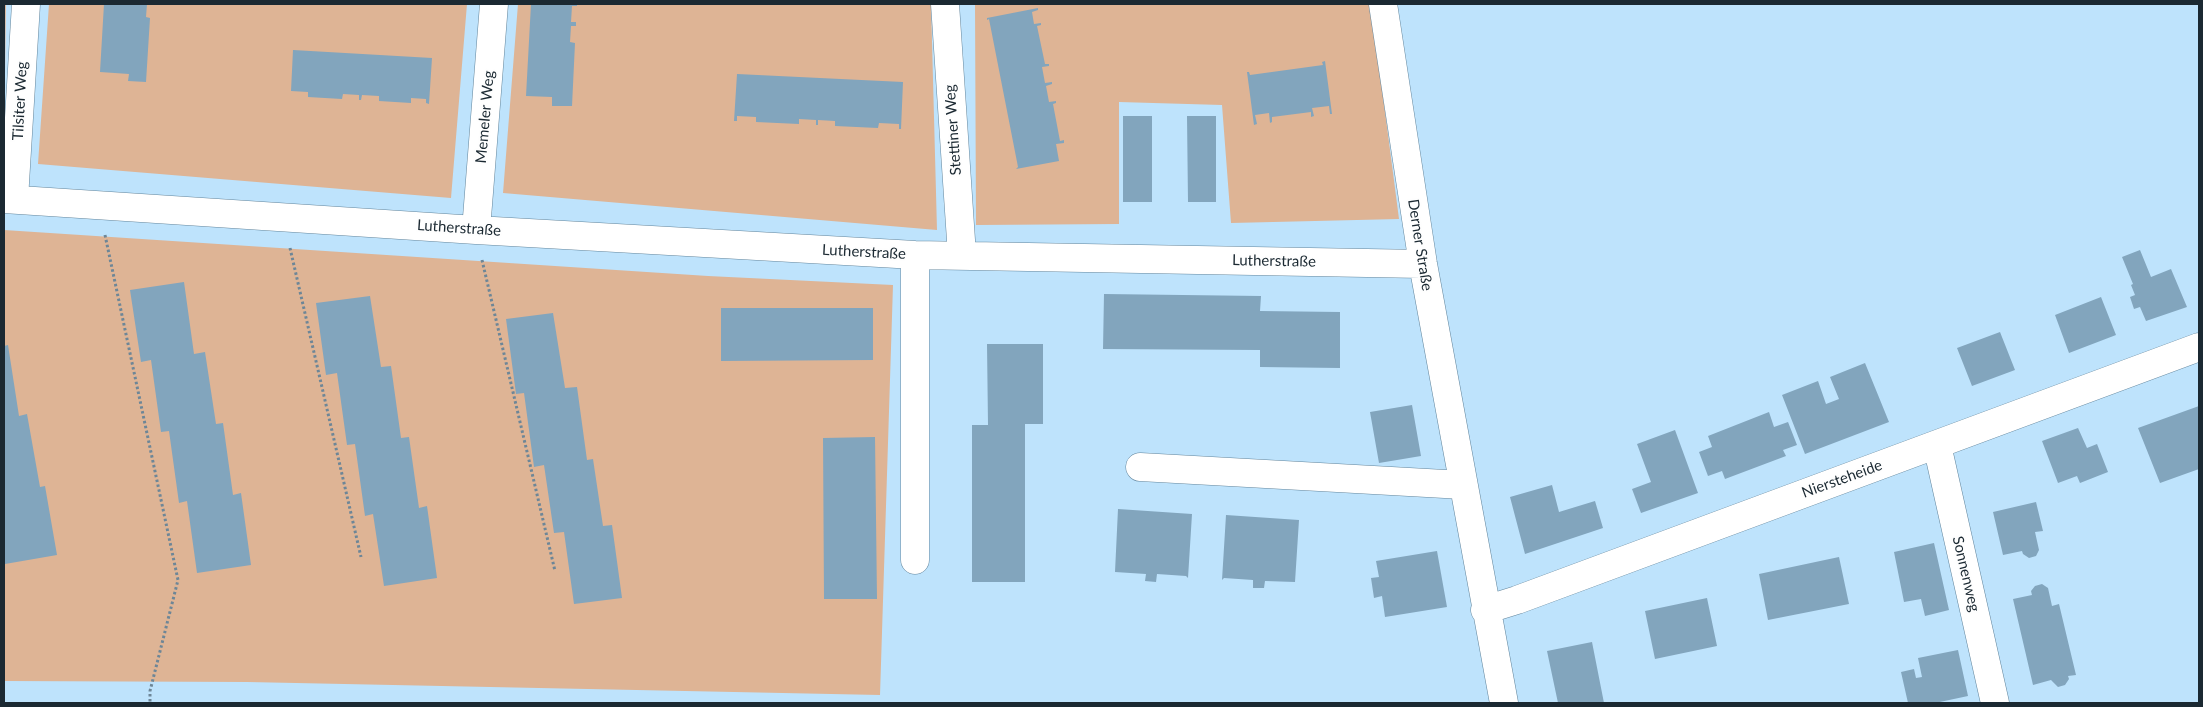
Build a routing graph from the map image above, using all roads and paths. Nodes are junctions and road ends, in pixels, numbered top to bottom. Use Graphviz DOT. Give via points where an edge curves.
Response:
graph roads {
  1 [pos="26,4"];
  2 [pos="494,4"];
  3 [pos="945,4"];
  4 [pos="1383,4"];
  5 [pos="9,199"];
  6 [pos="98,205"];
  7 [pos="282,216"];
  8 [pos="476,230"];
  9 [pos="915,255"];
  10 [pos="962,255"];
  11 [pos="1423,264"];
  12 [pos="2199,347"];
  13 [pos="1937,445"];
  14 [pos="1140,467"];
  15 [pos="1462,485"];
  16 [pos="361,557"];
  17 [pos="915,560"];
  18 [pos="555,571"];
  19 [pos="1485,610"];
  20 [pos="150,703"];
  21 [pos="1504,703"];
  22 [pos="1995,703"];
  1 -- 5 [label="street, Tilsiter Weg"];
  2 -- 8 [label="street, Memeler Weg"];
  3 -- 10 [label="street, Stettiner Weg"];
  4 -- 11 [label="street, Derner Straße"];
  5 -- 6 [label="street, Lutherstraße"];
  6 -- 7 [label="street, Lutherstraße"];
  6 -- 20 [label="path" via="178,580 150,690"];
  7 -- 8 [label="street, Lutherstraße"];
  7 -- 16 [label="path"];
  8 -- 9 [label="street, Lutherstraße"];
  8 -- 18 [label="path"];
  9 -- 10 [label="street, Lutherstraße"];
  9 -- 17 [label="street, Lutherstraße"];
  10 -- 11 [label="street, Lutherstraße"];
  11 -- 15 [label="street, Derner Straße"];
  12 -- 13 [label="street, Niersteheide"];
  13 -- 19 [label="street, Niersteheide"];
  13 -- 22 [label="street, Sonnenweg"];
  14 -- 15 [label="street"];
  15 -- 19 [label="street, Derner Straße"];
  19 -- 21 [label="street, Derner Straße"];
}
